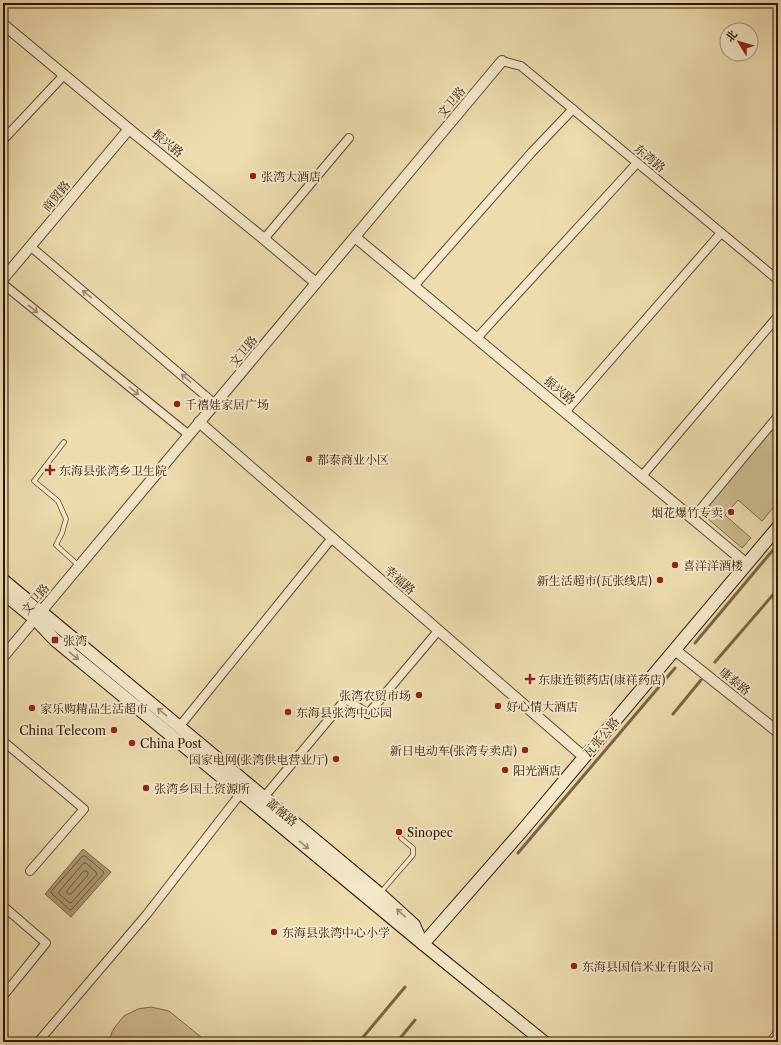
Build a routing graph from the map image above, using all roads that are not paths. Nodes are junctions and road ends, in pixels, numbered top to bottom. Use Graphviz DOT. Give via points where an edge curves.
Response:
graph roads {
  1 [pos="3,24"];
  2 [pos="502,61"];
  3 [pos="64,75"];
  4 [pos="573,109"];
  5 [pos="129,129"];
  6 [pos="349,138"];
  7 [pos="3,140"];
  8 [pos="637,163"];
  9 [pos="721,233"];
  10 [pos="355,237"];
  11 [pos="264,238"];
  12 [pos="30,246"];
  13 [pos="3,279"];
  14 [pos="778,280"];
  15 [pos="316,283"];
  16 [pos="3,284"];
  17 [pos="414,286"];
  18 [pos="778,316"];
  19 [pos="477,338"];
  20 [pos="215,404"];
  21 [pos="565,412"];
  22 [pos="778,416"];
  23 [pos="199,422"];
  24 [pos="189,435"];
  25 [pos="64,442"];
  26 [pos="642,476"];
  27 [pos="693,518"];
  28 [pos="778,527"];
  29 [pos="332,538"];
  30 [pos="747,564"];
  31 [pos="79,566"];
  32 [pos="3,580"];
  33 [pos="3,593"];
  34 [pos="38,616"];
  35 [pos="438,630"];
  36 [pos="675,650"];
  37 [pos="3,657"];
  38 [pos="179,727"];
  39 [pos="778,732"];
  40 [pos="3,741"];
  41 [pos="584,757"];
  42 [pos="241,793"];
  43 [pos="264,797"];
  44 [pos="401,838"];
  45 [pos="30,871"];
  46 [pos="380,894"];
  47 [pos="3,906"];
  48 [pos="422,944"];
  49 [pos="3,996"];
  50 [pos="778,1030"];
  51 [pos="38,1042"];
  52 [pos="544,1042"];
  53 [pos="768,1042"];
  1 -- 3 [label="street, 振兴路"];
  2 -- 4 [label="street, 东湾路" via="521,66"];
  2 -- 10 [label="street, 文卫路"];
  3 -- 5 [label="street, 振兴路"];
  3 -- 7 [label="street"];
  4 -- 8 [label="street, 东湾路"];
  4 -- 17 [label="street"];
  5 -- 11 [label="street, 振兴路"];
  5 -- 12 [label="street, 商贸路"];
  6 -- 11 [label="street"];
  8 -- 9 [label="street, 东湾路"];
  8 -- 19 [label="street"];
  9 -- 14 [label="street, 东湾路"];
  9 -- 21 [label="street"];
  10 -- 15 [label="street, 文卫路"];
  10 -- 17 [label="street, 振兴路"];
  11 -- 15 [label="street, 振兴路"];
  12 -- 13 [label="street, 商贸路"];
  20 -- 12 [label="street, one-way"];
  15 -- 20 [label="street, 文卫路"];
  16 -- 24 [label="street, one-way"];
  17 -- 19 [label="street, 振兴路"];
  18 -- 26 [label="street"];
  19 -- 21 [label="street, 振兴路"];
  20 -- 23 [label="street, 文卫路"];
  21 -- 26 [label="street, 振兴路"];
  22 -- 27 [label="street"];
  23 -- 24 [label="street, 文卫路"];
  23 -- 29 [label="street, 幸福路"];
  24 -- 31 [label="street, 文卫路"];
  25 -- 31 [label="lane" via="34,481 58,502 66,519 56,545"];
  26 -- 27 [label="street, 振兴路"];
  27 -- 30 [label="street, 振兴路"];
  28 -- 30 [label="main road, 瓦张公路"];
  29 -- 35 [label="street, 幸福路"];
  29 -- 38 [label="street"];
  30 -- 36 [label="main road, 瓦张公路"];
  31 -- 34 [label="street, 文卫路"];
  32 -- 34 [label="main road, 蔷薇路"];
  33 -- 34 [label="main road, 蔷薇路"];
  34 -- 37 [label="street, 文卫路"];
  38 -- 34 [label="main road, 蔷薇路, one-way"];
  34 -- 42 [label="main road, 蔷薇路, one-way" via="55,640"];
  35 -- 41 [label="street, 幸福路"];
  35 -- 43 [label="street" via="368,714 346,699"];
  36 -- 39 [label="street, 康泰路"];
  36 -- 41 [label="main road, 瓦张公路"];
  38 -- 43 [label="main road, 蔷薇路"];
  40 -- 45 [label="street" via="84,809"];
  41 -- 48 [label="main road, 瓦张公路"];
  42 -- 48 [label="main road, 蔷薇路, one-way"];
  42 -- 51 [label="street" via="148,914"];
  43 -- 46 [label="main road, 蔷薇路"];
  44 -- 46 [label="lane" via="413,848 413,855"];
  48 -- 46 [label="main road, 蔷薇路, one-way" via="414,925"];
  47 -- 49 [label="street" via="46,943"];
  48 -- 52 [label="main road, 蔷薇路"];
  50 -- 53 [label="lane"];
}
